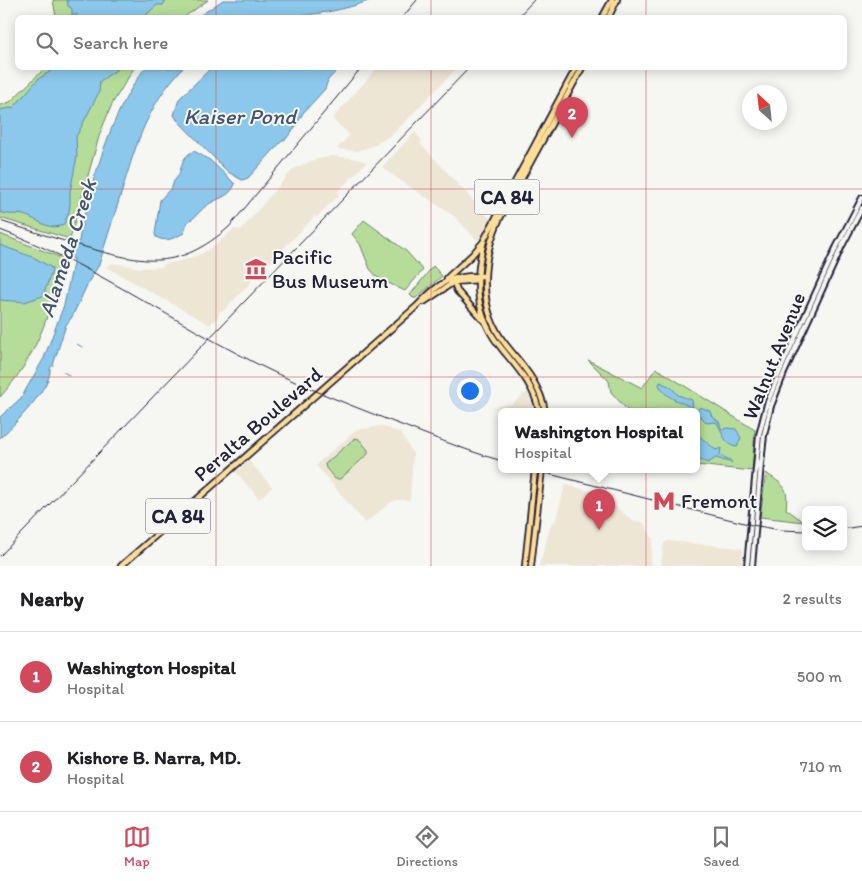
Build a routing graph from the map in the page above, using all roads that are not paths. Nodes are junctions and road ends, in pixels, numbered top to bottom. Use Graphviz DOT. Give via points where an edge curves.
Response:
graph roads {
  1 [pos="612,0"];
  2 [pos="617,0"];
  3 [pos="604,15"];
  4 [pos="610,15"];
  5 [pos="575,70"];
  6 [pos="581,70"];
  7 [pos="862,198"];
  8 [pos="862,208"];
  9 [pos="484,240"];
  10 [pos="456,276"];
  11 [pos="477,278"];
  12 [pos="484,278"];
  13 [pos="442,282"];
  14 [pos="454,282"];
  15 [pos="440,290"];
  16 [pos="458,291"];
  17 [pos="417,306"];
  18 [pos="485,321"];
  19 [pos="538,408"];
  20 [pos="544,408"];
  21 [pos="535,473"];
  22 [pos="542,473"];
  23 [pos="121,566"];
  24 [pos="525,566"];
  25 [pos="531,566"];
  26 [pos="747,566"];
  27 [pos="752,566"];
  1 -- 3 [label="main road"];
  2 -- 4 [label="main road"];
  5 -- 9 [label="main road, CA 84"];
  6 -- 12 [label="main road, CA 84" via="499,220 489,246"];
  7 -- 26 [label="main road, Walnut Avenue" via="785,358 767,404 758,435"];
  8 -- 27 [label="main road, Walnut Avenue" via="771,406 760,464"];
  9 -- 11 [label="main road"];
  9 -- 13 [label="main road"];
  10 -- 11 [label="main road, Peralta Boulevard"];
  10 -- 13 [label="main road, Peralta Boulevard"];
  10 -- 14 [label="main road"];
  11 -- 12 [label="main road, Peralta Boulevard / CA 84"];
  11 -- 14 [label="main road, Peralta Boulevard / CA 84"];
  11 -- 18 [label="main road"];
  12 -- 20 [label="main road" via="494,324 504,343 536,383"];
  13 -- 17 [label="main road, Peralta Boulevard / CA 84"];
  14 -- 15 [label="main road, Peralta Boulevard / CA 84"];
  14 -- 16 [label="main road"];
  15 -- 16 [label="main road" via="450,288"];
  15 -- 17 [label="main road, Peralta Boulevard / CA 84"];
  16 -- 18 [label="main road"];
  17 -- 23 [label="main road, Peralta Boulevard / CA 84"];
  18 -- 19 [label="main road" via="499,345 530,384"];
  21 -- 24 [label="main road"];
  22 -- 25 [label="main road"];
}
